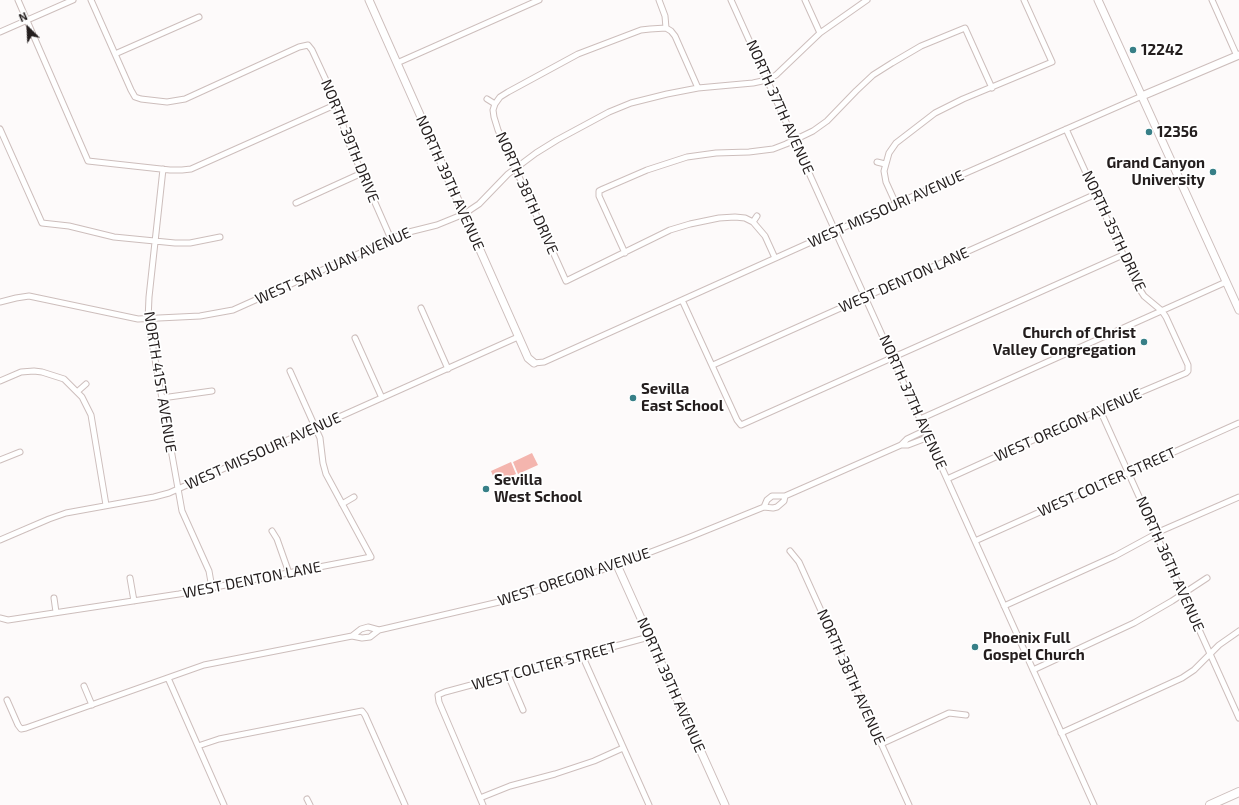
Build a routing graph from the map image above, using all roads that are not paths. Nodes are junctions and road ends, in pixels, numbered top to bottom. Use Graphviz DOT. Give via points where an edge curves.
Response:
graph roads {
  1 [pos="18,0"];
  2 [pos="73,0"];
  3 [pos="91,0"];
  4 [pos="538,0"];
  5 [pos="659,0"];
  6 [pos="731,0"];
  7 [pos="805,0"];
  8 [pos="867,0"];
  9 [pos="1024,0"];
  10 [pos="1098,0"];
  11 [pos="1212,0"];
  12 [pos="371,1"];
  13 [pos="199,17"];
  14 [pos="26,20"];
  15 [pos="666,28"];
  16 [pos="0,32"];
  17 [pos="820,33"];
  18 [pos="115,54"];
  19 [pos="1238,56"];
  20 [pos="397,63"];
  21 [pos="767,80"];
  22 [pos="698,88"];
  23 [pos="992,88"];
  24 [pos="1142,96"];
  25 [pos="487,99"];
  26 [pos="337,104"];
  27 [pos="496,104"];
  28 [pos="0,129"];
  29 [pos="1066,129"];
  30 [pos="794,140"];
  31 [pos="877,162"];
  32 [pos="885,164"];
  33 [pos="516,168"];
  34 [pos="163,169"];
  35 [pos="362,173"];
  36 [pos="1096,194"];
  37 [pos="296,203"];
  38 [pos="896,204"];
  39 [pos="464,214"];
  40 [pos="757,216"];
  41 [pos="753,222"];
  42 [pos="836,231"];
  43 [pos="220,237"];
  44 [pos="391,239"];
  45 [pos="155,241"];
  46 [pos="625,253"];
  47 [pos="1123,255"];
  48 [pos="775,258"];
  49 [pos="1226,282"];
  50 [pos="866,297"];
  51 [pos="682,300"];
  52 [pos="0,301"];
  53 [pos="421,308"];
  54 [pos="1162,310"];
  55 [pos="1239,310"];
  56 [pos="148,320"];
  57 [pos="518,336"];
  58 [pos="354,338"];
  59 [pos="893,358"];
  60 [pos="534,363"];
  61 [pos="713,365"];
  62 [pos="448,368"];
  63 [pos="1188,370"];
  64 [pos="290,371"];
  65 [pos="0,381"];
  66 [pos="86,384"];
  67 [pos="212,391"];
  68 [pos="77,392"];
  69 [pos="162,398"];
  70 [pos="382,398"];
  71 [pos="1100,410"];
  72 [pos="920,419"];
  73 [pos="1239,423"];
  74 [pos="315,427"];
  75 [pos="926,430"];
  76 [pos="929,437"];
  77 [pos="901,445"];
  78 [pos="20,452"];
  79 [pos="0,460"];
  80 [pos="1128,472"];
  81 [pos="947,479"];
  82 [pos="177,489"];
  83 [pos="785,496"];
  84 [pos="1239,497"];
  85 [pos="354,498"];
  86 [pos="342,504"];
  87 [pos="106,505"];
  88 [pos="764,507"];
  89 [pos="272,531"];
  90 [pos="1156,534"];
  91 [pos="0,540"];
  92 [pos="975,540"];
  93 [pos="790,551"];
  94 [pos="617,565"];
  95 [pos="289,573"];
  96 [pos="130,578"];
  97 [pos="1207,578"];
  98 [pos="212,588"];
  99 [pos="1183,594"];
  100 [pos="54,598"];
  101 [pos="134,601"];
  102 [pos="1004,606"];
  103 [pos="56,612"];
  104 [pos="0,618"];
  105 [pos="379,630"];
  106 [pos="1239,630"];
  107 [pos="352,636"];
  108 [pos="649,637"];
  109 [pos="582,655"];
  110 [pos="1211,655"];
  111 [pos="1033,670"];
  112 [pos="508,675"];
  113 [pos="168,678"];
  114 [pos="84,686"];
  115 [pos="7,700"];
  116 [pos="92,705"];
  117 [pos="523,710"];
  118 [pos="966,715"];
  119 [pos="1239,718"];
  120 [pos="1061,733"];
  121 [pos="881,744"];
  122 [pos="198,746"];
  123 [pos="623,748"];
  124 [pos="1239,792"];
  125 [pos="480,798"];
  126 [pos="307,799"];
  127 [pos="224,805"];
  128 [pos="310,805"];
  129 [pos="405,805"];
  130 [pos="483,805"];
  131 [pos="649,805"];
  132 [pos="724,805"];
  133 [pos="909,805"];
  134 [pos="1094,805"];
  135 [pos="1210,805"];
  1 -- 14 [label="street"];
  2 -- 14 [label="street"];
  3 -- 18 [label="street"];
  4 -- 20 [label="street"];
  5 -- 15 [label="street"];
  6 -- 21 [label="street, NORTH 37TH AVENUE"];
  7 -- 17 [label="street"];
  8 -- 17 [label="street, WEST SAN JUAN AVENUE"];
  9 -- 23 [label="street" via="1052,62"];
  10 -- 24 [label="street"];
  11 -- 19 [label="street"];
  12 -- 20 [label="street, NORTH 39TH AVENUE"];
  13 -- 18 [label="street"];
  14 -- 16 [label="street"];
  14 -- 34 [label="street" via="88,161"];
  15 -- 22 [label="street" via="675,36"];
  15 -- 27 [label="street" via="641,30 578,54 508,92 500,97"];
  17 -- 21 [label="street, WEST SAN JUAN AVENUE"];
  18 -- 26 [label="street, NORTH 39TH DRIVE" via="135,97 167,102 185,99 308,45"];
  19 -- 24 [label="street, WEST MISSOURI AVENUE"];
  20 -- 39 [label="street, NORTH 39TH AVENUE"];
  21 -- 22 [label="street, WEST SAN JUAN AVENUE"];
  21 -- 30 [label="street, NORTH 37TH AVENUE"];
  22 -- 33 [label="street, WEST SAN JUAN AVENUE" via="631,103 609,112 557,140"];
  23 -- 30 [label="street" via="965,28 921,46 873,75 827,121"];
  23 -- 32 [label="street" via="949,106 923,121 892,148"];
  24 -- 29 [label="street, WEST MISSOURI AVENUE"];
  24 -- 49 [label="street"];
  25 -- 27 [label="street"];
  26 -- 34 [label="street" via="200,166 182,170"];
  26 -- 35 [label="street, NORTH 39TH DRIVE" via="347,139"];
  27 -- 33 [label="street, NORTH 38TH DRIVE" via="494,118"];
  28 -- 45 [label="street" via="42,223 69,226 114,237"];
  29 -- 36 [label="street, NORTH 35TH DRIVE"];
  29 -- 38 [label="street, WEST MISSOURI AVENUE"];
  30 -- 42 [label="street, NORTH 37TH AVENUE"];
  30 -- 46 [label="street" via="773,149 716,152 687,157 647,170 599,192"];
  31 -- 32 [label="street"];
  32 -- 38 [label="street" via="886,182"];
  33 -- 39 [label="street, WEST SAN JUAN AVENUE"];
  33 -- 46 [label="street, NORTH 38TH DRIVE" via="566,281"];
  34 -- 45 [label="street, NORTH 41ST AVENUE"];
  35 -- 37 [label="street"];
  35 -- 44 [label="street, NORTH 39TH DRIVE"];
  36 -- 47 [label="street, NORTH 35TH DRIVE"];
  36 -- 50 [label="street, WEST DENTON LANE"];
  38 -- 42 [label="street, WEST MISSOURI AVENUE"];
  39 -- 44 [label="street, WEST SAN JUAN AVENUE"];
  39 -- 57 [label="street, NORTH 39TH AVENUE"];
  40 -- 41 [label="street"];
  41 -- 46 [label="street" via="735,217 690,224 670,230"];
  41 -- 48 [label="street" via="765,236"];
  42 -- 48 [label="street, WEST MISSOURI AVENUE"];
  42 -- 50 [label="street, NORTH 37TH AVENUE"];
  43 -- 45 [label="street" via="190,243"];
  44 -- 56 [label="street, WEST SAN JUAN AVENUE" via="233,310 200,316"];
  45 -- 56 [label="street, NORTH 41ST AVENUE"];
  47 -- 54 [label="street, NORTH 35TH DRIVE" via="1144,296"];
  47 -- 59 [label="street"];
  48 -- 51 [label="street, WEST MISSOURI AVENUE"];
  49 -- 54 [label="street"];
  49 -- 55 [label="street"];
  50 -- 59 [label="street, NORTH 37TH AVENUE"];
  50 -- 61 [label="street, WEST DENTON LANE"];
  51 -- 60 [label="street, WEST MISSOURI AVENUE" via="544,362"];
  51 -- 61 [label="street"];
  52 -- 56 [label="street, WEST SAN JUAN AVENUE" via="29,296 118,316"];
  53 -- 62 [label="street"];
  54 -- 63 [label="street, NORTH 35TH DRIVE"];
  54 -- 72 [label="street"];
  56 -- 69 [label="street, NORTH 41ST AVENUE"];
  57 -- 60 [label="street, NORTH 39TH AVENUE" via="528,358"];
  57 -- 62 [label="street, WEST MISSOURI AVENUE"];
  58 -- 70 [label="street"];
  59 -- 61 [label="street" via="741,425"];
  59 -- 72 [label="street, NORTH 37TH AVENUE"];
  62 -- 70 [label="street, WEST MISSOURI AVENUE"];
  63 -- 71 [label="street, WEST OREGON AVENUE"];
  64 -- 74 [label="street"];
  65 -- 68 [label="street" via="21,372 34,371 56,376"];
  66 -- 68 [label="street"];
  67 -- 69 [label="street"];
  68 -- 87 [label="street" via="91,415"];
  69 -- 82 [label="street, NORTH 41ST AVENUE"];
  70 -- 74 [label="street, WEST MISSOURI AVENUE"];
  71 -- 80 [label="street, NORTH 36TH AVENUE"];
  71 -- 81 [label="street, WEST OREGON AVENUE"];
  72 -- 75 [label="street, NORTH 37TH AVENUE"];
  73 -- 80 [label="street, WEST COLTER STREET"];
  74 -- 82 [label="street, WEST MISSOURI AVENUE"];
  74 -- 86 [label="street" via="321,442 324,470"];
  75 -- 76 [label="street, NORTH 37TH AVENUE"];
  75 -- 77 [label="street, WEST OREGON AVENUE" via="907,439"];
  76 -- 77 [label="street, WEST OREGON AVENUE"];
  76 -- 81 [label="street, NORTH 37TH AVENUE"];
  77 -- 83 [label="street, WEST OREGON AVENUE"];
  78 -- 79 [label="street"];
  80 -- 90 [label="street, NORTH 36TH AVENUE"];
  80 -- 92 [label="street, WEST COLTER STREET"];
  81 -- 92 [label="street, NORTH 37TH AVENUE"];
  82 -- 87 [label="street, WEST MISSOURI AVENUE" via="154,497"];
  82 -- 98 [label="street, NORTH 41ST AVENUE" via="184,517 209,571"];
  83 -- 88 [label="street, WEST OREGON AVENUE" via="784,501 777,507"];
  83 -- 88 [label="street, WEST OREGON AVENUE" via="769,497"];
  84 -- 90 [label="street"];
  85 -- 86 [label="street"];
  86 -- 95 [label="street, WEST DENTON LANE" via="371,556"];
  87 -- 91 [label="street, WEST MISSOURI AVENUE" via="49,518"];
  88 -- 94 [label="street, WEST OREGON AVENUE"];
  89 -- 95 [label="street"];
  90 -- 99 [label="street, NORTH 36TH AVENUE"];
  90 -- 102 [label="street" via="1115,556"];
  92 -- 102 [label="street, NORTH 37TH AVENUE"];
  93 -- 121 [label="street, NORTH 38TH AVENUE" via="799,562"];
  94 -- 105 [label="street, WEST OREGON AVENUE" via="499,602"];
  94 -- 108 [label="street, NORTH 39TH AVENUE"];
  95 -- 98 [label="street, WEST DENTON LANE"];
  96 -- 101 [label="street"];
  97 -- 99 [label="street"];
  98 -- 101 [label="street, WEST DENTON LANE"];
  99 -- 110 [label="street, NORTH 36TH AVENUE"];
  99 -- 111 [label="street" via="1127,626"];
  100 -- 103 [label="street"];
  101 -- 103 [label="street, WEST DENTON LANE"];
  102 -- 111 [label="street, NORTH 37TH AVENUE"];
  103 -- 104 [label="street, WEST DENTON LANE" via="8,620"];
  105 -- 107 [label="street, WEST OREGON AVENUE" via="370,637"];
  105 -- 107 [label="street, WEST OREGON AVENUE" via="368,627"];
  106 -- 110 [label="street"];
  107 -- 113 [label="street, WEST OREGON AVENUE" via="204,665"];
  108 -- 109 [label="street, WEST COLTER STREET"];
  108 -- 132 [label="street, NORTH 39TH AVENUE"];
  109 -- 112 [label="street, WEST COLTER STREET"];
  109 -- 123 [label="street"];
  110 -- 119 [label="street, NORTH 36TH AVENUE"];
  110 -- 120 [label="street" via="1194,670 1167,686"];
  111 -- 120 [label="street, NORTH 37TH AVENUE"];
  112 -- 117 [label="street"];
  112 -- 125 [label="street, WEST COLTER STREET" via="438,695"];
  113 -- 116 [label="street, WEST OREGON AVENUE"];
  113 -- 122 [label="street"];
  114 -- 116 [label="street"];
  115 -- 116 [label="street, WEST OREGON AVENUE" via="21,729"];
  118 -- 121 [label="street" via="949,713"];
  120 -- 134 [label="street, NORTH 37TH AVENUE"];
  121 -- 133 [label="street, NORTH 38TH AVENUE"];
  122 -- 127 [label="street"];
  122 -- 129 [label="street" via="219,739 362,711"];
  123 -- 125 [label="street" via="594,761 510,786"];
  123 -- 131 [label="street"];
  124 -- 135 [label="main road"];
  125 -- 130 [label="street"];
  126 -- 128 [label="street"];
}
